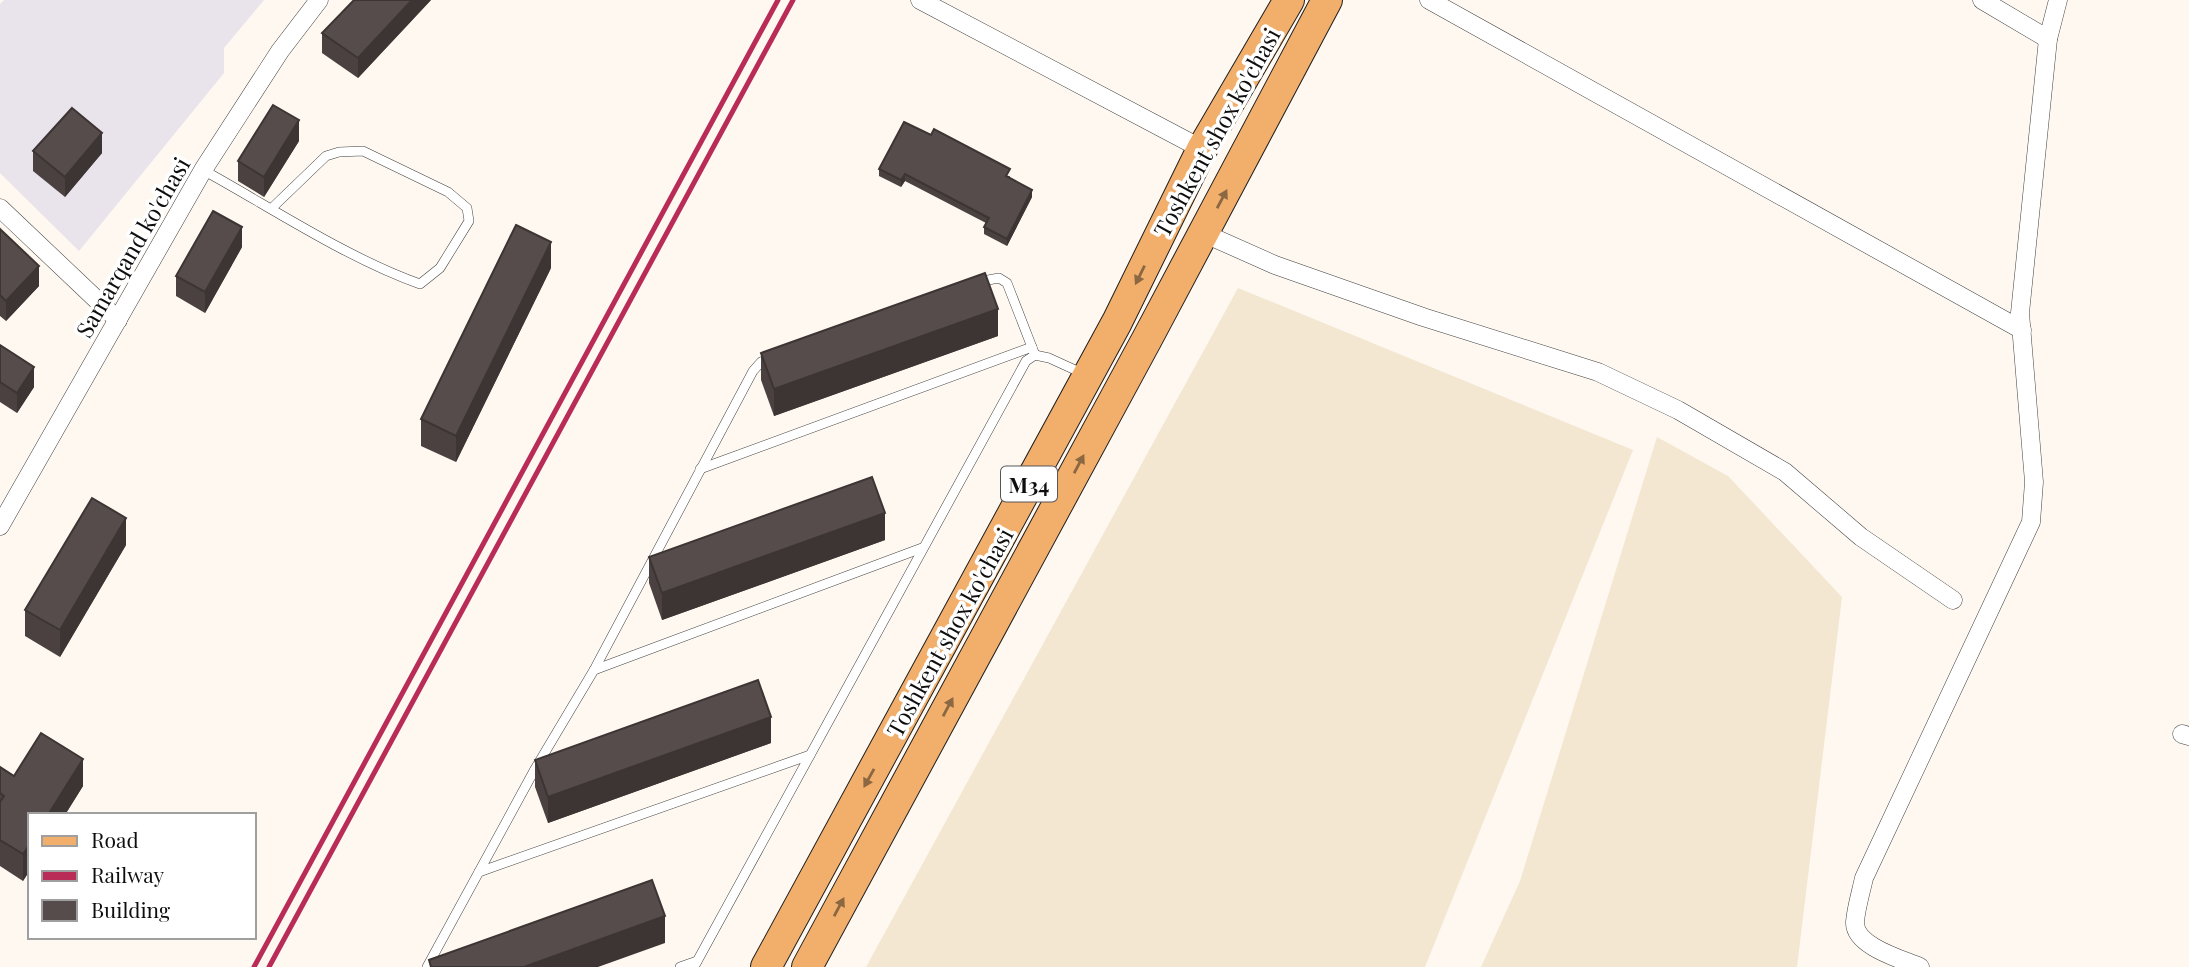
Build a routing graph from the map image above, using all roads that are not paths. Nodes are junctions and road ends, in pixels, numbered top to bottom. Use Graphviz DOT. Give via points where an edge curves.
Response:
graph roads {
  1 [pos="319,0"];
  2 [pos="920,0"];
  3 [pos="1289,0"];
  4 [pos="1327,0"];
  5 [pos="1429,0"];
  6 [pos="1982,0"];
  7 [pos="2058,0"];
  8 [pos="2048,38"];
  9 [pos="1202,149"];
  10 [pos="204,170"];
  11 [pos="0,208"];
  12 [pos="272,208"];
  13 [pos="1203,233"];
  14 [pos="962,288"];
  15 [pos="118,320"];
  16 [pos="1117,322"];
  17 [pos="2022,330"];
  18 [pos="1147,339"];
  19 [pos="1034,351"];
  20 [pos="785,352"];
  21 [pos="1088,376"];
  22 [pos="700,469"];
  23 [pos="0,526"];
  24 [pos="922,548"];
  25 [pos="1953,600"];
  26 [pos="594,670"];
  27 [pos="810,755"];
  28 [pos="479,872"];
  29 [pos="695,964"];
  30 [pos="427,967"];
  31 [pos="680,967"];
  32 [pos="766,967"];
  33 [pos="807,967"];
  34 [pos="1920,967"];
  1 -- 10 [label="street, Samarqand ko'chasi"];
  2 -- 9 [label="street"];
  3 -- 9 [label="main road, Toshkent shox ko'chasi / M34"];
  13 -- 4 [label="main road, Toshkent shox ko'chasi / M34, one-way"];
  5 -- 17 [label="street"];
  6 -- 8 [label="street"];
  7 -- 8 [label="street"];
  8 -- 17 [label="street"];
  9 -- 16 [label="main road, Toshkent shox ko'chasi / M34, one-way"];
  10 -- 12 [label="lane"];
  10 -- 15 [label="street, Samarqand ko'chasi"];
  11 -- 15 [label="street"];
  12 -- 12 [label="lane" via="384,272 420,284 440,268 469,221 467,208 448,192 363,151 326,156"];
  13 -- 18 [label="main road, Toshkent shox ko'chasi / M34"];
  13 -- 25 [label="street" via="1275,265 1598,372 1678,410 1785,472 1861,537"];
  14 -- 19 [label="lane" via="987,278 1007,283"];
  15 -- 23 [label="street, Samarqand ko'chasi"];
  16 -- 18 [label="main road"];
  16 -- 21 [label="main road, Toshkent shox ko'chasi / M34"];
  17 -- 34 [label="street" via="2034,482 2031,522 1864,878 1855,923 1857,935 1865,943"];
  33 -- 18 [label="main road, Toshkent shox ko'chasi / M34, one-way"];
  19 -- 21 [label="lane"];
  19 -- 22 [label="lane"];
  19 -- 24 [label="lane"];
  20 -- 22 [label="lane" via="761,362"];
  21 -- 32 [label="main road, Toshkent shox ko'chasi / M34, one-way"];
  22 -- 26 [label="lane"];
  24 -- 26 [label="lane"];
  24 -- 27 [label="lane"];
  26 -- 28 [label="lane"];
  27 -- 28 [label="lane"];
  27 -- 29 [label="lane"];
  28 -- 30 [label="lane"];
  29 -- 31 [label="lane"];
}
